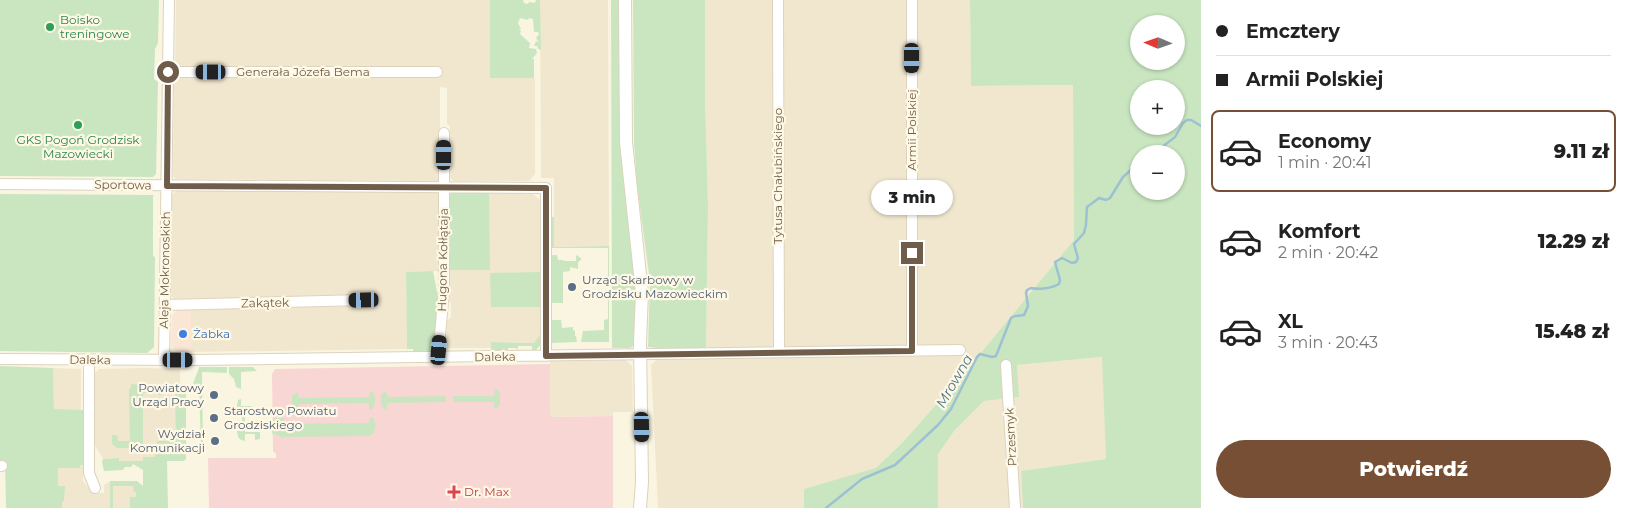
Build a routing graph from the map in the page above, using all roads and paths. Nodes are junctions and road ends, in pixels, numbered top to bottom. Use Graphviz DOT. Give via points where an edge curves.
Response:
graph roads {
  1 [pos="169,0"];
  2 [pos="624,0"];
  3 [pos="778,0"];
  4 [pos="912,0"];
  5 [pos="168,72"];
  6 [pos="437,72"];
  7 [pos="444,133"];
  8 [pos="0,184"];
  9 [pos="167,186"];
  10 [pos="444,186"];
  11 [pos="364,300"];
  12 [pos="165,305"];
  13 [pos="960,350"];
  14 [pos="912,351"];
  15 [pos="779,352"];
  16 [pos="640,355"];
  17 [pos="546,356"];
  18 [pos="438,357"];
  19 [pos="0,358"];
  20 [pos="89,360"];
  21 [pos="164,360"];
  22 [pos="1006,365"];
  23 [pos="95,488"];
  24 [pos="640,508"];
  25 [pos="1015,508"];
  1 -- 5 [label="street, Aleja Mokronoskich"];
  2 -- 16 [label="street" via="626,142 642,287"];
  3 -- 15 [label="street, Tytusa Chałubińskiego"];
  4 -- 14 [label="street, Armii Polskiej"];
  5 -- 6 [label="street, Generała Józefa Bema"];
  5 -- 9 [label="street, Aleja Mokronoskich"];
  7 -- 10 [label="street, Hugona Kołłątaja"];
  8 -- 9 [label="street, Sportowa"];
  9 -- 10 [label="street, Sportowa"];
  9 -- 12 [label="street, Aleja Mokronoskich"];
  10 -- 17 [label="street, Sportowa" via="546,188"];
  10 -- 18 [label="street, Hugona Kołłątaja" via="444,291"];
  11 -- 12 [label="street, Zakątek"];
  12 -- 21 [label="street, Aleja Mokronoskich"];
  13 -- 14 [label="street, Daleka"];
  14 -- 15 [label="street, Daleka"];
  15 -- 16 [label="street, Daleka"];
  16 -- 17 [label="street, Daleka"];
  16 -- 24 [label="street"];
  17 -- 18 [label="street, Daleka"];
  18 -- 21 [label="street, Daleka"];
  19 -- 20 [label="street, Daleka"];
  20 -- 21 [label="street, Daleka"];
  20 -- 23 [label="street" via="89,473"];
  22 -- 25 [label="street, Przesmyk"];
}
